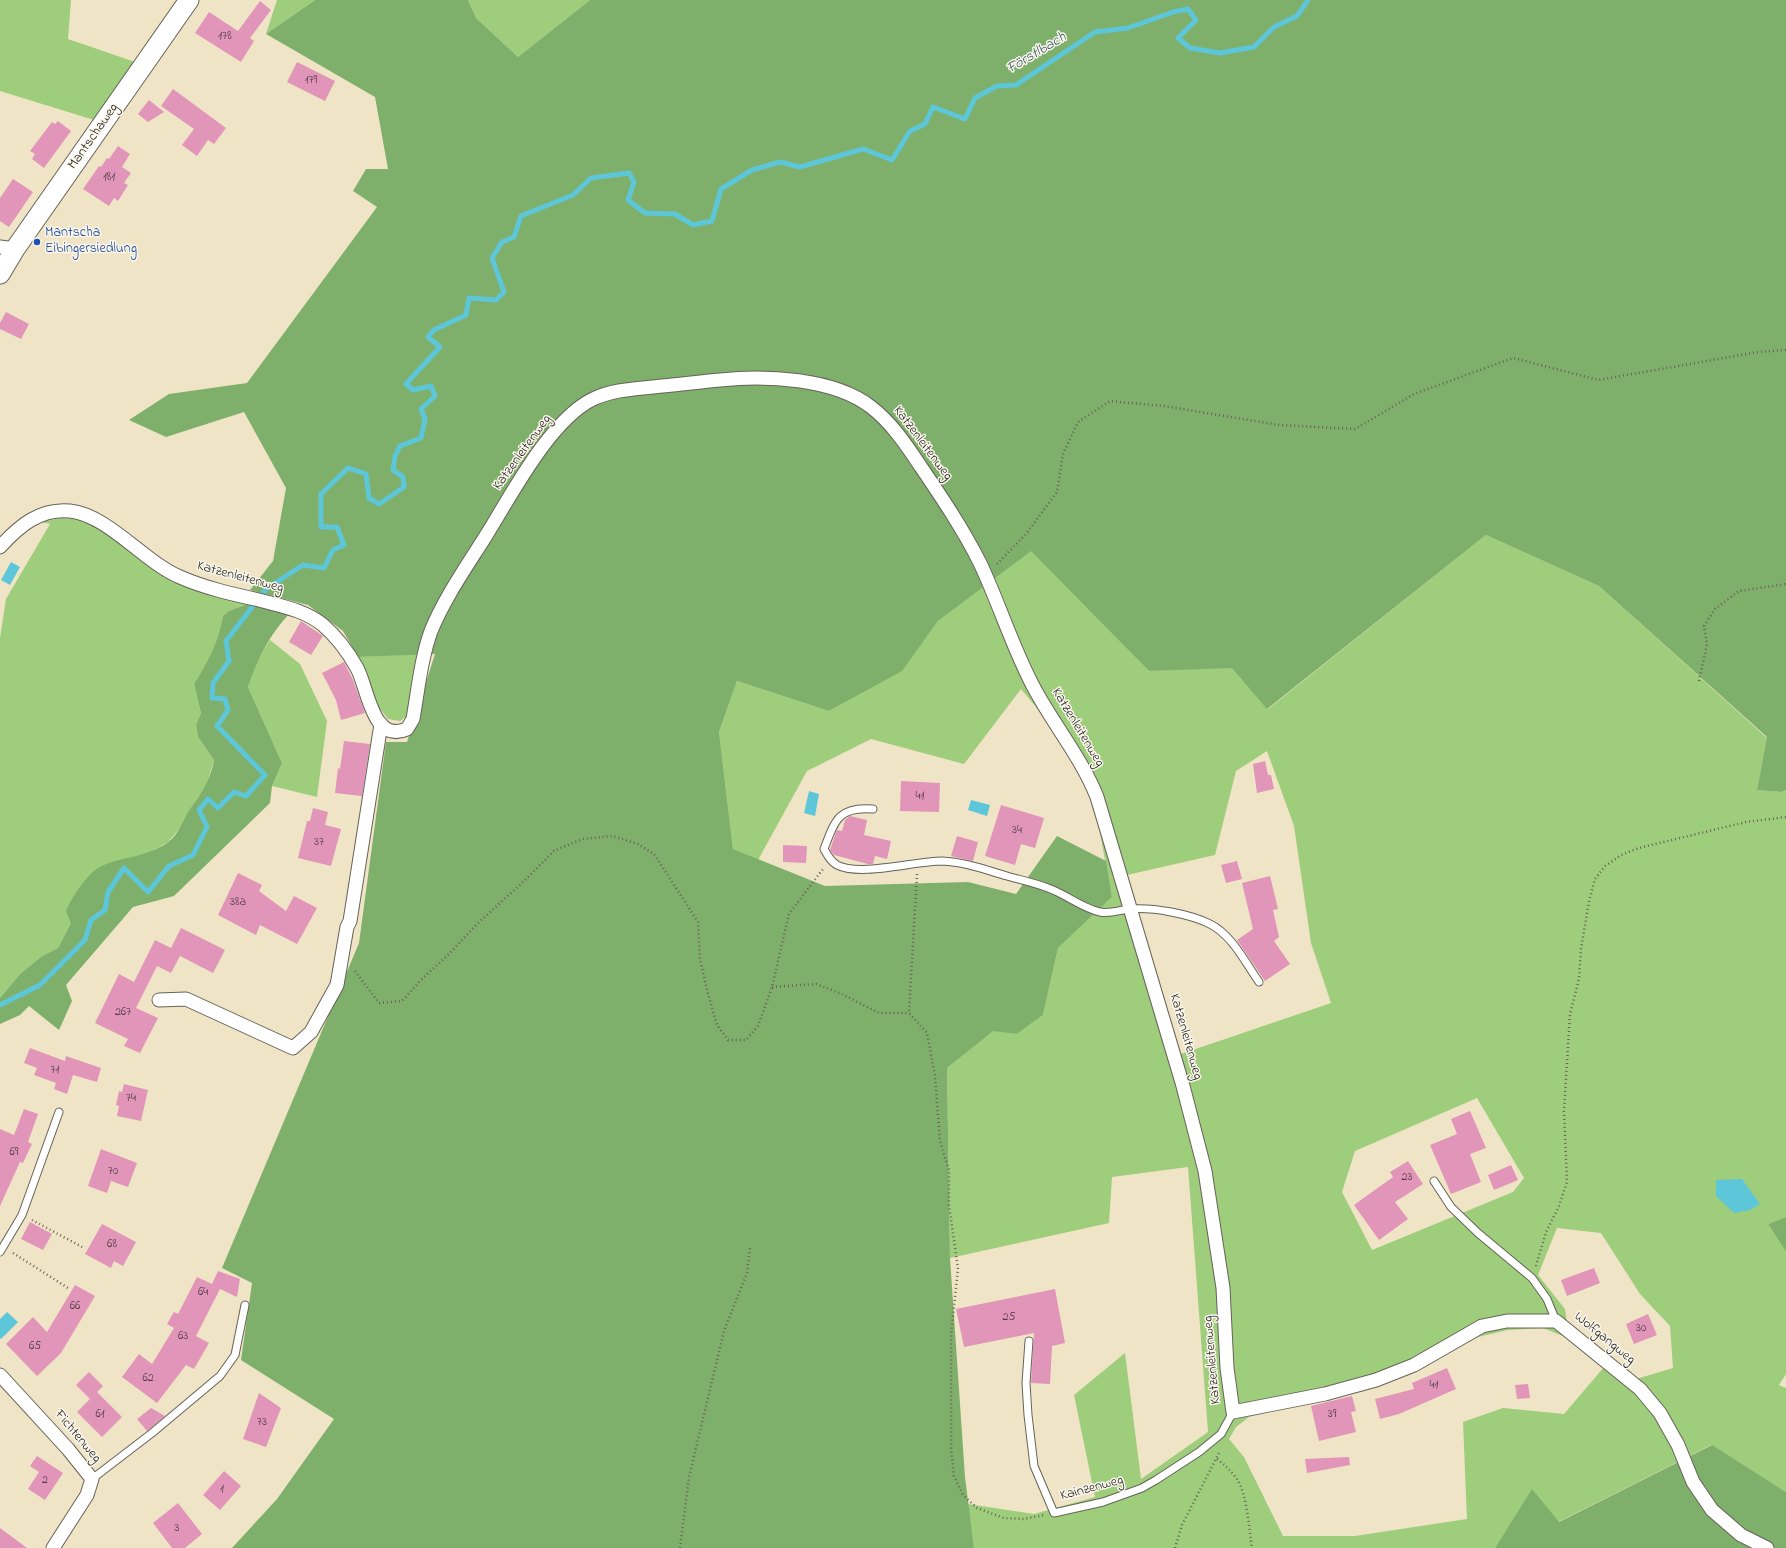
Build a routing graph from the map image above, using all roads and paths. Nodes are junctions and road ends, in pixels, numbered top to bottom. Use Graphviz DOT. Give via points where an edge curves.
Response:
graph roads {
  1 [pos="189,0"];
  2 [pos="7,248"];
  3 [pos="0,274"];
  4 [pos="1786,350"];
  5 [pos="0,547"];
  6 [pos="985,576"];
  7 [pos="1786,584"];
  8 [pos="1698,681"];
  9 [pos="381,724"];
  10 [pos="874,809"];
  11 [pos="1786,816"];
  12 [pos="830,860"];
  13 [pos="918,862"];
  14 [pos="1131,909"];
  15 [pos="342,955"];
  16 [pos="1258,982"];
  17 [pos="772,987"];
  18 [pos="159,1000"];
  19 [pos="909,1013"];
  20 [pos="59,1112"];
  21 [pos="1434,1182"];
  22 [pos="22,1215"];
  23 [pos="750,1247"];
  24 [pos="84,1248"];
  25 [pos="2,1249"];
  26 [pos="1532,1278"];
  27 [pos="68,1288"];
  28 [pos="245,1305"];
  29 [pos="1556,1321"];
  30 [pos="1029,1342"];
  31 [pos="0,1375"];
  32 [pos="1233,1412"];
  33 [pos="92,1479"];
  34 [pos="1054,1513"];
  35 [pos="53,1548"];
  36 [pos="680,1548"];
  37 [pos="1175,1548"];
  38 [pos="1252,1548"];
  39 [pos="1767,1548"];
  1 -- 2 [label="street, Mantschaweg"];
  2 -- 3 [label="street, Mantschaweg"];
  4 -- 6 [label="path" via="1758,352 1598,380 1513,358 1414,394 1355,429 1279,425 1164,406 1110,401 1078,422 1063,454 1057,492 1026,534"];
  5 -- 9 [label="street, Katzenleitenweg" via="30,519 45,513 75,512 108,528 170,572 218,590 307,615 323,625 342,644 364,683 371,708"];
  6 -- 9 [label="street, Katzenleitenweg" via="967,539 910,450 882,416 852,395 822,385 765,378 734,378 606,394 572,413 547,442 450,592 430,635 407,729 391,731"];
  6 -- 14 [label="street, Katzenleitenweg" via="1032,684 1089,777"];
  7 -- 8 [label="path" via="1739,591 1714,609 1704,626 1707,644"];
  9 -- 15 [label="street" via="350,921"];
  10 -- 12 [label="lane" via="859,808 844,812 832,827 824,849"];
  11 -- 26 [label="path" via="1746,822 1639,848 1622,854 1605,866 1595,879 1581,949 1579,979 1570,1014 1564,1111 1567,1182 1546,1232"];
  12 -- 13 [label="lane" via="847,868 859,869"];
  12 -- 17 [label="path" via="789,914"];
  13 -- 14 [label="lane" via="963,863 1049,888 1082,906 1102,912"];
  13 -- 19 [label="path"];
  14 -- 16 [label="lane" via="1171,913 1217,928 1232,943"];
  14 -- 32 [label="street, Katzenleitenweg" via="1206,1171 1223,1288 1227,1368"];
  15 -- 17 [label="path" via="379,1003 402,1001 476,925 554,851 582,839 612,836 638,844 654,854 698,922 700,959 707,990 717,1025 728,1040 746,1040 758,1026"];
  15 -- 18 [label="street" via="337,985 311,1032 293,1048 186,999"];
  17 -- 19 [label="path" via="816,984 879,1013"];
  19 -- 34 [label="path" via="927,1033 935,1076 940,1141 949,1170 949,1205 958,1269 951,1335 951,1448 954,1476 962,1496 976,1508 1004,1518 1024,1519"];
  20 -- 22 [label="lane"];
  21 -- 26 [label="lane" via="1451,1207"];
  22 -- 24 [label="path"];
  22 -- 25 [label="lane"];
  23 -- 36 [label="path" via="747,1272 724,1331 689,1477"];
  25 -- 27 [label="path"];
  26 -- 29 [label="lane" via="1548,1299"];
  28 -- 33 [label="lane" via="234,1356 220,1376"];
  29 -- 32 [label="street, Wolfgangweg" via="1507,1321 1482,1326 1414,1364 1376,1380 1325,1394"];
  29 -- 39 [label="street, Wolfgangweg" via="1640,1389 1660,1413 1678,1445 1693,1482 1712,1510 1741,1535"];
  30 -- 34 [label="lane, Kainzenweg" via="1027,1396 1034,1466"];
  31 -- 33 [label="street, Fichtenweg"];
  32 -- 34 [label="lane, Kainzenweg" via="1221,1434 1200,1452 1156,1480 1103,1502"];
  33 -- 35 [label="street, Fichtenweg" via="87,1495"];
  37 -- 38 [label="path" via="1182,1525 1217,1459 1238,1481 1245,1504"];
}
